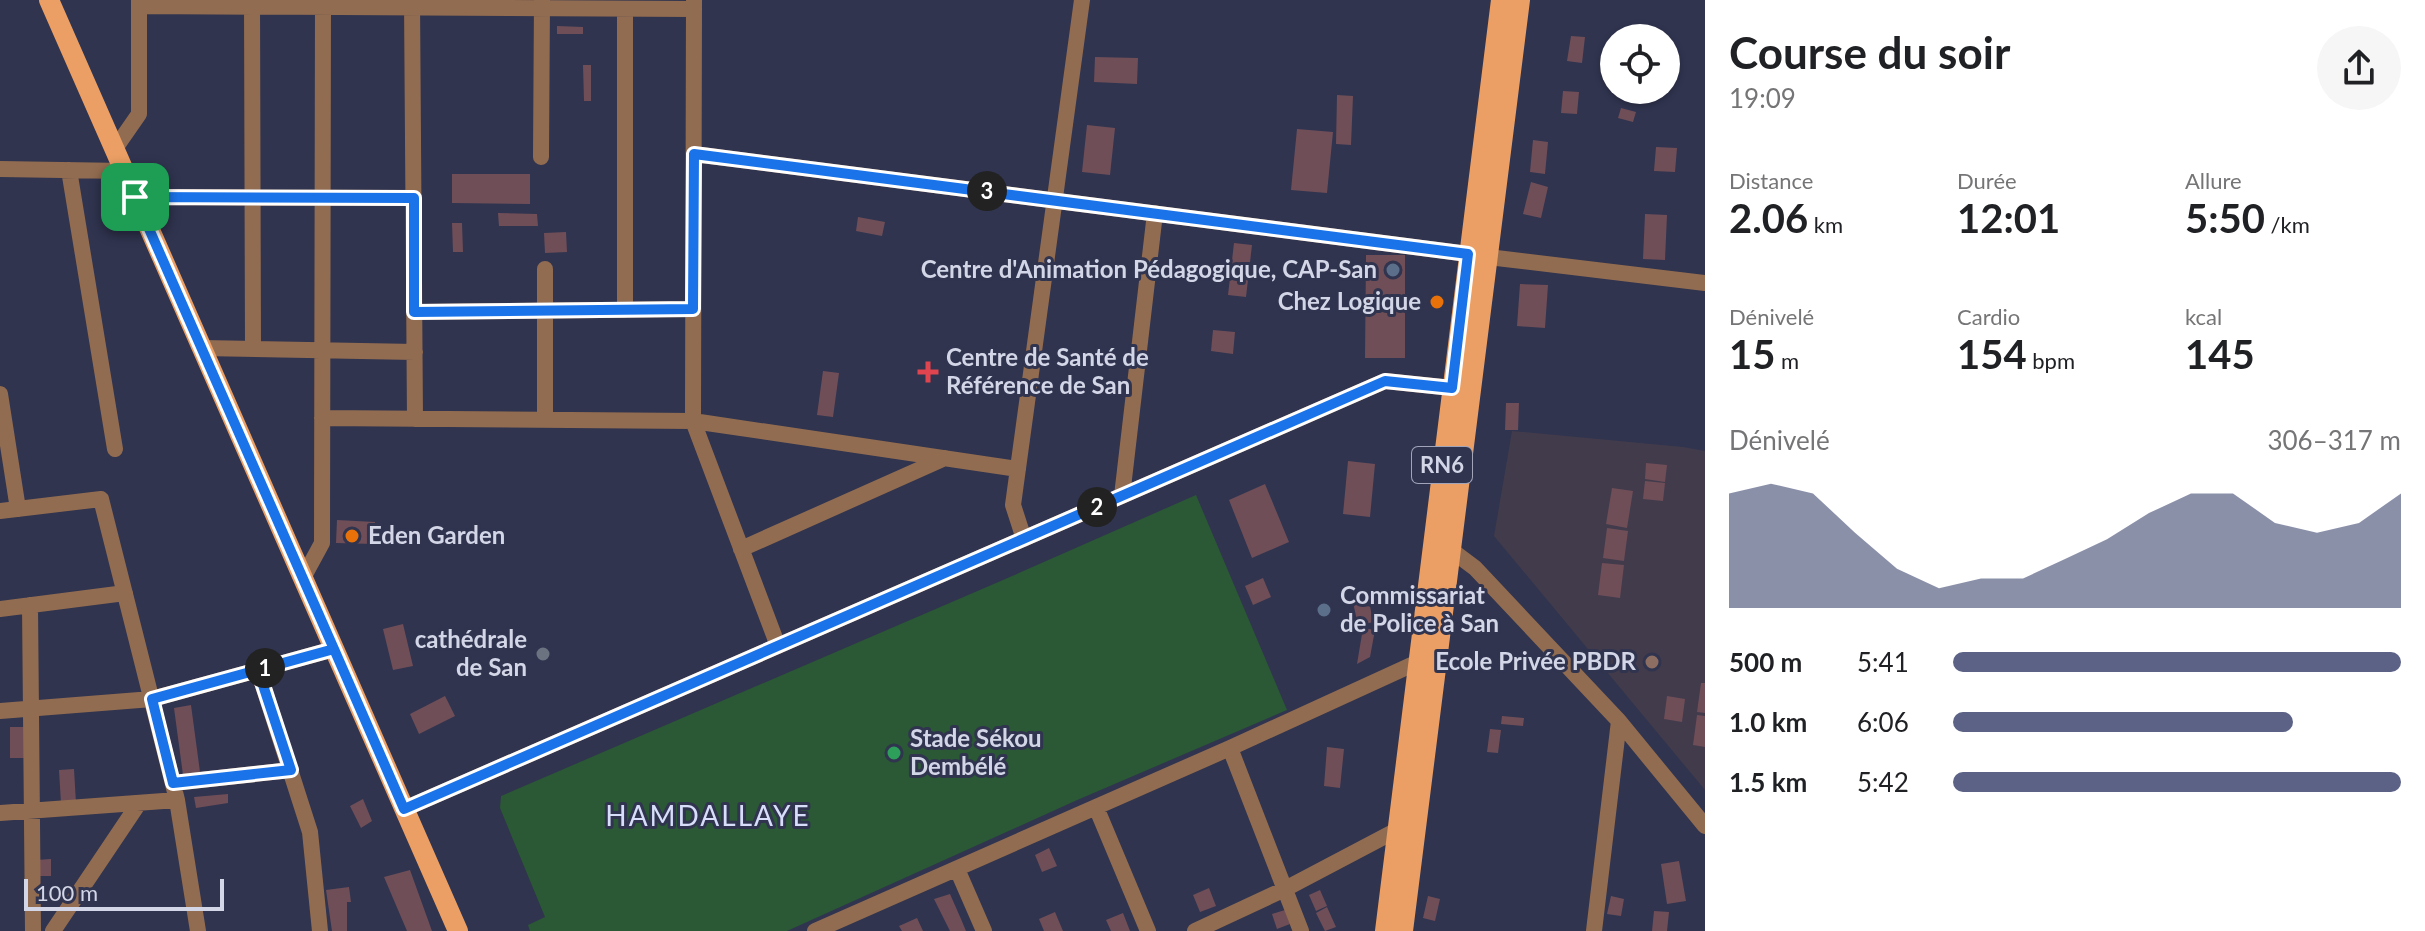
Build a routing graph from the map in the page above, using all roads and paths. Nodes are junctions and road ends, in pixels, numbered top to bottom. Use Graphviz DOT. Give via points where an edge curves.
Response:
graph roads {
  1 [pos="49,0"];
  2 [pos="1082,0"];
  3 [pos="1501,0"];
  4 [pos="1520,0"];
  5 [pos="139,3"];
  6 [pos="252,3"];
  7 [pos="323,4"];
  8 [pos="412,4"];
  9 [pos="542,4"];
  10 [pos="694,4"];
  11 [pos="625,9"];
  12 [pos="114,150"];
  13 [pos="694,154"];
  14 [pos="541,157"];
  15 [pos="0,169"];
  16 [pos="69,170"];
  17 [pos="124,171"];
  18 [pos="135,197"];
  19 [pos="252,198"];
  20 [pos="323,198"];
  21 [pos="414,198"];
  22 [pos="1055,199"];
  23 [pos="1155,213"];
  24 [pos="1478,255"];
  25 [pos="545,269"];
  26 [pos="1705,283"];
  27 [pos="693,309"];
  28 [pos="625,310"];
  29 [pos="545,311"];
  30 [pos="414,312"];
  31 [pos="202,348"];
  32 [pos="253,349"];
  33 [pos="322,350"];
  34 [pos="415,352"];
  35 [pos="1452,388"];
  36 [pos="0,394"];
  37 [pos="322,418"];
  38 [pos="415,419"];
  39 [pos="545,420"];
  40 [pos="693,421"];
  41 [pos="115,449"];
  42 [pos="945,458"];
  43 [pos="1018,469"];
  44 [pos="1122,496"];
  45 [pos="18,509"];
  46 [pos="0,511"];
  47 [pos="1024,539"];
  48 [pos="1441,548"];
  49 [pos="741,549"];
  50 [pos="303,578"];
  51 [pos="125,593"];
  52 [pos="30,605"];
  53 [pos="0,609"];
  54 [pos="778,646"];
  55 [pos="334,649"];
  56 [pos="1418,662"];
  57 [pos="258,670"];
  58 [pos="152,699"];
  59 [pos="31,709"];
  60 [pos="0,711"];
  61 [pos="1619,721"];
  62 [pos="1230,748"];
  63 [pos="291,770"];
  64 [pos="173,783"];
  65 [pos="177,800"];
  66 [pos="139,803"];
  67 [pos="1096,807"];
  68 [pos="404,809"];
  69 [pos="32,811"];
  70 [pos="0,813"];
  71 [pos="1705,826"];
  72 [pos="1397,830"];
  73 [pos="957,869"];
  74 [pos="1285,889"];
  75 [pos="33,931"];
  76 [pos="53,931"];
  77 [pos="198,931"];
  78 [pos="320,931"];
  79 [pos="458,931"];
  80 [pos="815,931"];
  81 [pos="984,931"];
  82 [pos="1148,931"];
  83 [pos="1195,931"];
  84 [pos="1301,931"];
  85 [pos="1385,931"];
  86 [pos="1403,931"];
  87 [pos="1594,931"];
  1 -- 12 [label="main road"];
  2 -- 22 [label="street"];
  3 -- 24 [label="main road, RN6"];
  4 -- 24 [label="main road, RN6"];
  5 -- 6 [label="street"];
  5 -- 12 [label="street" via="139,114"];
  6 -- 7 [label="street"];
  6 -- 19 [label="street"];
  7 -- 8 [label="street"];
  7 -- 20 [label="street"];
  8 -- 9 [label="street"];
  8 -- 21 [label="street"];
  9 -- 11 [label="street"];
  9 -- 14 [label="street"];
  10 -- 11 [label="street"];
  10 -- 13 [label="street"];
  11 -- 28 [label="street"];
  12 -- 17 [label="main road"];
  13 -- 22 [label="street"];
  13 -- 27 [label="street"];
  15 -- 16 [label="street"];
  16 -- 17 [label="street"];
  16 -- 41 [label="street"];
  17 -- 18 [label="main road"];
  18 -- 19 [label="street"];
  18 -- 31 [label="main road"];
  19 -- 20 [label="street"];
  19 -- 32 [label="street"];
  20 -- 21 [label="street"];
  20 -- 33 [label="street"];
  21 -- 30 [label="street"];
  22 -- 23 [label="street"];
  22 -- 43 [label="street"];
  23 -- 24 [label="street"];
  23 -- 44 [label="street"];
  24 -- 26 [label="street"];
  24 -- 35 [label="main road, RN6"];
  24 -- 48 [label="main road, RN6"];
  25 -- 29 [label="street"];
  27 -- 28 [label="street"];
  27 -- 40 [label="street"];
  28 -- 29 [label="street"];
  29 -- 30 [label="street"];
  29 -- 39 [label="street"];
  30 -- 34 [label="street"];
  31 -- 32 [label="street"];
  31 -- 50 [label="main road"];
  32 -- 33 [label="street"];
  33 -- 34 [label="street"];
  33 -- 37 [label="street"];
  34 -- 38 [label="street"];
  35 -- 44 [label="street" via="1385,381"];
  35 -- 48 [label="main road, RN6"];
  36 -- 45 [label="street"];
  37 -- 38 [label="street"];
  37 -- 50 [label="street" via="322,543"];
  38 -- 39 [label="street"];
  39 -- 40 [label="street"];
  40 -- 42 [label="street"];
  40 -- 49 [label="street"];
  42 -- 43 [label="street"];
  42 -- 49 [label="street"];
  43 -- 47 [label="street" via="1013,505"];
  44 -- 47 [label="street"];
  45 -- 46 [label="street"];
  45 -- 51 [label="street" via="101,499"];
  47 -- 54 [label="street"];
  48 -- 56 [label="main road, RN6"];
  48 -- 61 [label="street" via="1475,568"];
  48 -- 86 [label="main road, RN6"];
  49 -- 54 [label="street"];
  50 -- 55 [label="main road"];
  51 -- 52 [label="street"];
  51 -- 58 [label="street"];
  52 -- 53 [label="street"];
  52 -- 59 [label="street"];
  54 -- 68 [label="street"];
  55 -- 57 [label="street"];
  55 -- 68 [label="main road"];
  56 -- 62 [label="street"];
  56 -- 72 [label="main road, RN6"];
  57 -- 58 [label="street"];
  57 -- 63 [label="street"];
  58 -- 59 [label="street"];
  58 -- 64 [label="street"];
  59 -- 60 [label="street"];
  59 -- 69 [label="street"];
  61 -- 71 [label="street"];
  61 -- 87 [label="street"];
  62 -- 67 [label="street"];
  62 -- 74 [label="street"];
  63 -- 64 [label="street"];
  63 -- 78 [label="street" via="310,832"];
  64 -- 65 [label="street"];
  65 -- 66 [label="street"];
  65 -- 77 [label="street"];
  66 -- 69 [label="street"];
  66 -- 76 [label="street"];
  67 -- 73 [label="street"];
  67 -- 82 [label="street"];
  68 -- 79 [label="main road"];
  69 -- 70 [label="street"];
  69 -- 75 [label="street"];
  72 -- 74 [label="street"];
  72 -- 85 [label="main road, RN6"];
  73 -- 80 [label="street"];
  73 -- 81 [label="street"];
  74 -- 83 [label="street"];
  74 -- 84 [label="street"];
}
